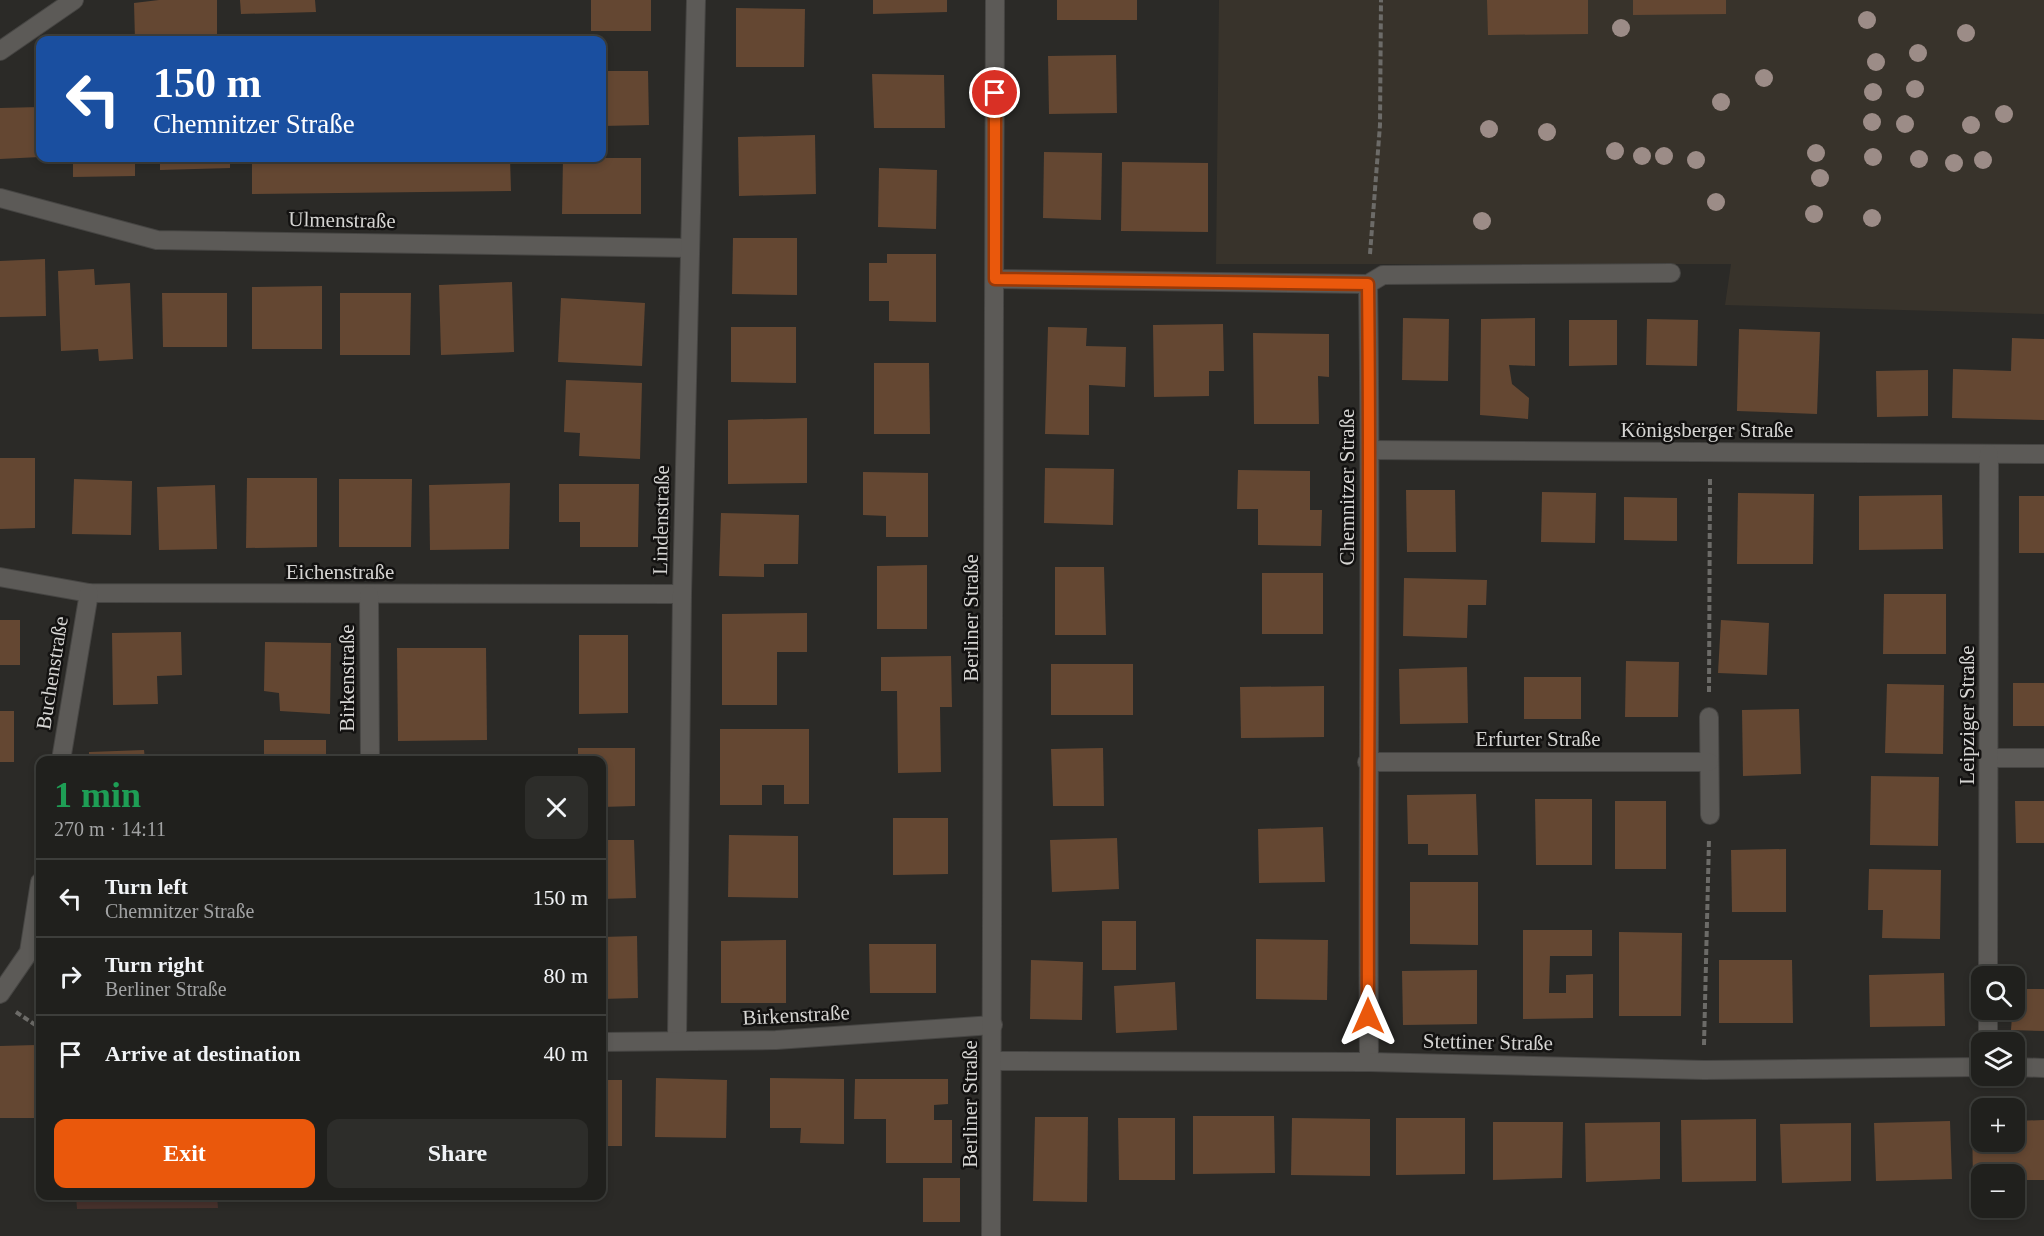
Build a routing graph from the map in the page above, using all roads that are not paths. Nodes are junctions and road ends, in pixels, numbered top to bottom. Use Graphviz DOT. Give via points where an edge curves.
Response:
graph roads {
  1 [pos="74,0"];
  2 [pos="696,0"];
  3 [pos="995,0"];
  4 [pos="0,51"];
  5 [pos="0,198"];
  6 [pos="690,248"];
  7 [pos="1671,273"];
  8 [pos="995,279"];
  9 [pos="1368,284"];
  10 [pos="1371,450"];
  11 [pos="1989,454"];
  12 [pos="2044,454"];
  13 [pos="0,577"];
  14 [pos="88,594"];
  15 [pos="682,594"];
  16 [pos="369,595"];
  17 [pos="1709,717"];
  18 [pos="62,756"];
  19 [pos="370,756"];
  20 [pos="1990,758"];
  21 [pos="2044,758"];
  22 [pos="1367,762"];
  23 [pos="1709,762"];
  24 [pos="1710,815"];
  25 [pos="36,907"];
  26 [pos="1988,966"];
  27 [pos="5,1001"];
  28 [pos="993,1025"];
  29 [pos="677,1041"];
  30 [pos="606,1042"];
  31 [pos="993,1061"];
  32 [pos="1369,1062"];
  33 [pos="1971,1067"];
  34 [pos="2025,1068"];
  35 [pos="2044,1068"];
  36 [pos="992,1236"];
  1 -- 4 [label="street"];
  2 -- 6 [label="street, Lindenstraße"];
  3 -- 8 [label="street, Berliner Straße"];
  5 -- 6 [label="street, Ulmenstraße" via="157,240"];
  6 -- 15 [label="street, Lindenstraße"];
  7 -- 9 [label="street" via="1383,275"];
  8 -- 9 [label="street"];
  8 -- 28 [label="street, Berliner Straße"];
  9 -- 10 [label="street, Chemnitzer Straße"];
  10 -- 11 [label="street, Königsberger Straße"];
  10 -- 22 [label="street, Chemnitzer Straße"];
  11 -- 12 [label="street, Königsberger Straße"];
  11 -- 20 [label="street, Leipziger Straße"];
  13 -- 14 [label="street, Eichenstraße"];
  14 -- 16 [label="street, Eichenstraße"];
  14 -- 18 [label="street, Buchenstraße"];
  15 -- 16 [label="street, Eichenstraße"];
  15 -- 29 [label="street, Lindenstraße"];
  16 -- 19 [label="street, Birkenstraße"];
  17 -- 23 [label="street"];
  20 -- 21 [label="street"];
  20 -- 26 [label="street, Leipziger Straße"];
  22 -- 23 [label="street, Erfurter Straße"];
  22 -- 32 [label="street, Chemnitzer Straße"];
  23 -- 24 [label="street"];
  25 -- 27 [label="street" via="29,952"];
  28 -- 29 [label="street, Birkenstraße" via="776,1040"];
  28 -- 31 [label="street, Berliner Straße"];
  29 -- 30 [label="street, Birkenstraße"];
  31 -- 32 [label="street, Stettiner Straße"];
  31 -- 36 [label="street, Berliner Straße"];
  32 -- 33 [label="street, Stettiner Straße" via="1704,1070"];
  34 -- 35 [label="street"];
}
